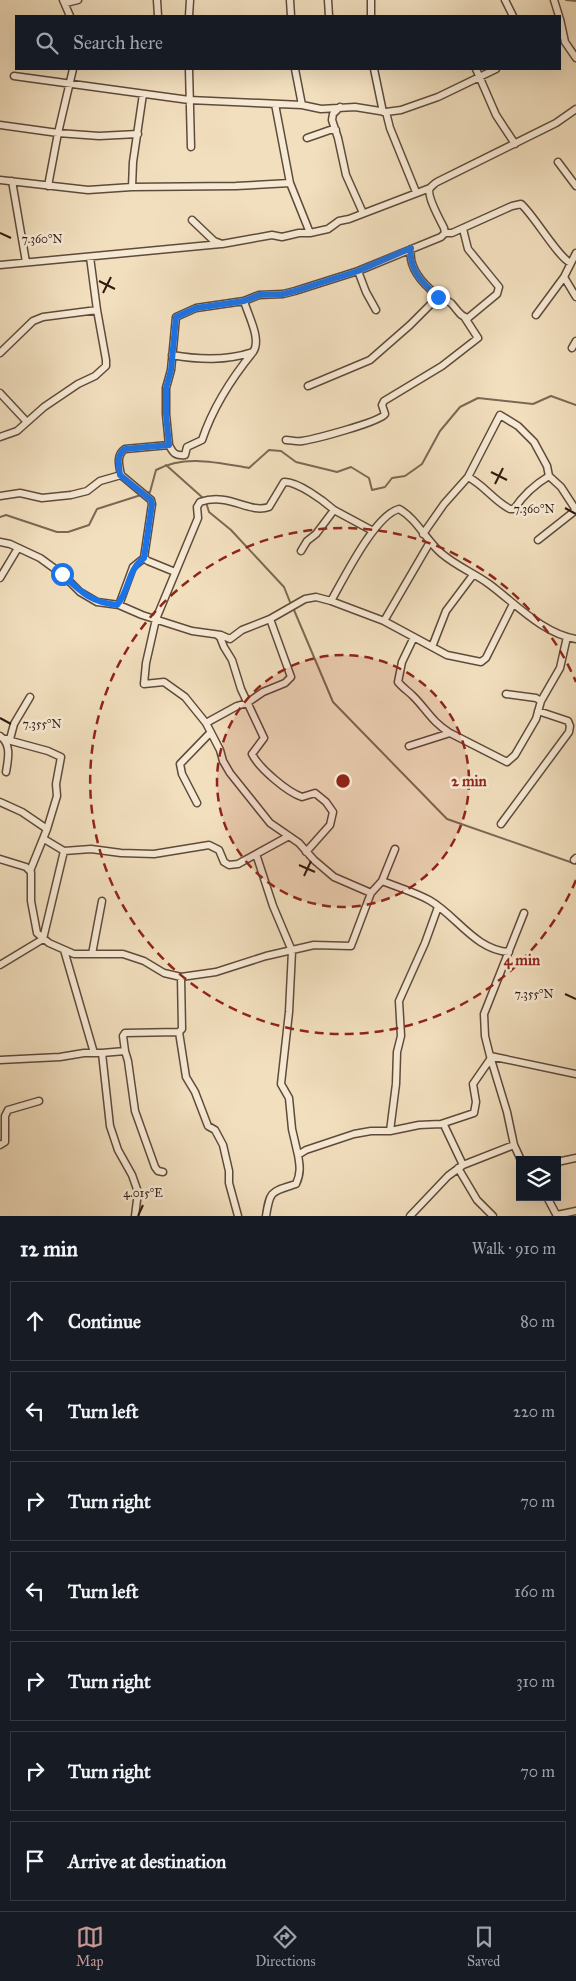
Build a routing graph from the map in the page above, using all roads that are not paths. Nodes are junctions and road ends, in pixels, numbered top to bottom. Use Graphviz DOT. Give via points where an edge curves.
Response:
graph roads {
  1 [pos="78,0"];
  2 [pos="157,0"];
  3 [pos="190,0"];
  4 [pos="290,0"];
  5 [pos="328,0"];
  6 [pos="371,0"];
  7 [pos="505,0"];
  8 [pos="554,0"];
  9 [pos="65,2"];
  10 [pos="70,15"];
  11 [pos="158,15"];
  12 [pos="189,15"];
  13 [pos="291,15"];
  14 [pos="329,15"];
  15 [pos="372,15"];
  16 [pos="512,15"];
  17 [pos="558,15"];
  18 [pos="561,34"];
  19 [pos="576,58"];
  20 [pos="73,70"];
  21 [pos="189,70"];
  22 [pos="295,70"];
  23 [pos="374,70"];
  24 [pos="476,70"];
  25 [pos="494,70"];
  26 [pos="14,76"];
  27 [pos="479,78"];
  28 [pos="69,84"];
  29 [pos="143,94"];
  30 [pos="189,100"];
  31 [pos="275,104"];
  32 [pos="302,105"];
  33 [pos="340,107"];
  34 [pos="576,109"];
  35 [pos="385,112"];
  36 [pos="0,125"];
  37 [pos="336,130"];
  38 [pos="58,133"];
  39 [pos="138,134"];
  40 [pos="307,138"];
  41 [pos="515,144"];
  42 [pos="191,147"];
  43 [pos="558,162"];
  44 [pos="0,180"];
  45 [pos="12,181"];
  46 [pos="290,183"];
  47 [pos="48,186"];
  48 [pos="576,186"];
  49 [pos="132,187"];
  50 [pos="430,188"];
  51 [pos="416,192"];
  52 [pos="363,213"];
  53 [pos="192,220"];
  54 [pos="463,229"];
  55 [pos="445,233"];
  56 [pos="310,234"];
  57 [pos="222,244"];
  58 [pos="411,248"];
  59 [pos="576,253"];
  60 [pos="90,257"];
  61 [pos="26,262"];
  62 [pos="0,264"];
  63 [pos="571,264"];
  64 [pos="358,271"];
  65 [pos="564,277"];
  66 [pos="438,297"];
  67 [pos="576,297"];
  68 [pos="244,301"];
  69 [pos="97,310"];
  70 [pos="376,310"];
  71 [pos="536,315"];
  72 [pos="465,318"];
  73 [pos="576,341"];
  74 [pos="572,348"];
  75 [pos="254,352"];
  76 [pos="0,353"];
  77 [pos="172,355"];
  78 [pos="308,386"];
  79 [pos="0,393"];
  80 [pos="27,422"];
  81 [pos="0,437"];
  82 [pos="286,440"];
  83 [pos="169,445"];
  84 [pos="120,475"];
  85 [pos="549,476"];
  86 [pos="468,477"];
  87 [pos="0,496"];
  88 [pos="334,510"];
  89 [pos="576,510"];
  90 [pos="374,532"];
  91 [pos="423,534"];
  92 [pos="538,540"];
  93 [pos="0,542"];
  94 [pos="430,542"];
  95 [pos="18,548"];
  96 [pos="301,551"];
  97 [pos="144,558"];
  98 [pos="175,572"];
  99 [pos="473,575"];
  100 [pos="0,578"];
  101 [pos="331,600"];
  102 [pos="119,604"];
  103 [pos="513,604"];
  104 [pos="156,618"];
  105 [pos="270,619"];
  106 [pos="384,622"];
  107 [pos="216,634"];
  108 [pos="414,637"];
  109 [pos="567,637"];
  110 [pos="576,639"];
  111 [pos="432,647"];
  112 [pos="506,694"];
  113 [pos="30,697"];
  114 [pos="541,701"];
  115 [pos="247,703"];
  116 [pos="538,711"];
  117 [pos="206,723"];
  118 [pos="210,733"];
  119 [pos="450,734"];
  120 [pos="2,738"];
  121 [pos="409,746"];
  122 [pos="6,772"];
  123 [pos="0,802"];
  124 [pos="197,803"];
  125 [pos="501,824"];
  126 [pos="47,829"];
  127 [pos="289,836"];
  128 [pos="44,839"];
  129 [pos="395,849"];
  130 [pos="64,851"];
  131 [pos="306,852"];
  132 [pos="256,854"];
  133 [pos="0,859"];
  134 [pos="30,871"];
  135 [pos="382,881"];
  136 [pos="371,893"];
  137 [pos="102,901"];
  138 [pos="438,907"];
  139 [pos="524,913"];
  140 [pos="43,939"];
  141 [pos="64,950"];
  142 [pos="292,950"];
  143 [pos="508,952"];
  144 [pos="92,954"];
  145 [pos="0,965"];
  146 [pos="181,977"];
  147 [pos="179,1032"];
  148 [pos="125,1051"];
  149 [pos="98,1053"];
  150 [pos="491,1057"];
  151 [pos="0,1060"];
  152 [pos="576,1074"];
  153 [pos="39,1101"];
  154 [pos="441,1124"];
  155 [pos="390,1131"];
  156 [pos="0,1145"];
  157 [pos="514,1146"];
  158 [pos="298,1155"];
  159 [pos="519,1156"];
  160 [pos="576,1158"];
  161 [pos="561,1161"];
  162 [pos="461,1167"];
  163 [pos="163,1172"];
  164 [pos="549,1201"];
  165 [pos="576,1211"];
  166 [pos="135,1216"];
  167 [pos="238,1216"];
  168 [pos="266,1216"];
  169 [pos="410,1216"];
  170 [pos="493,1216"];
  171 [pos="557,1216"];
  1 -- 9 [label="street"];
  2 -- 11 [label="street"];
  3 -- 12 [label="street"];
  4 -- 13 [label="street"];
  5 -- 14 [label="street"];
  6 -- 15 [label="street"];
  7 -- 16 [label="street"];
  8 -- 17 [label="street"];
  9 -- 10 [label="street"];
  18 -- 19 [label="street"];
  20 -- 28 [label="street"];
  21 -- 30 [label="street"];
  22 -- 32 [label="street"];
  23 -- 35 [label="street"];
  24 -- 27 [label="street"];
  25 -- 27 [label="street"];
  26 -- 28 [label="street"];
  27 -- 35 [label="street" via="438,97"];
  27 -- 41 [label="street" via="496,115"];
  28 -- 29 [label="street"];
  28 -- 38 [label="street"];
  29 -- 30 [label="street"];
  29 -- 39 [label="street"];
  30 -- 31 [label="street"];
  30 -- 42 [label="street"];
  31 -- 32 [label="street"];
  31 -- 46 [label="street"];
  32 -- 33 [label="street" via="321,109"];
  33 -- 35 [label="street"];
  33 -- 37 [label="street" via="333,114"];
  34 -- 41 [label="street"];
  35 -- 51 [label="street"];
  36 -- 38 [label="street"];
  37 -- 40 [label="street"];
  37 -- 52 [label="street" via="346,175"];
  38 -- 39 [label="street"];
  38 -- 47 [label="street"];
  39 -- 49 [label="street"];
  41 -- 50 [label="street"];
  43 -- 48 [label="street"];
  44 -- 45 [label="street"];
  45 -- 47 [label="street"];
  45 -- 61 [label="street"];
  46 -- 49 [label="street"];
  46 -- 56 [label="street"];
  47 -- 49 [label="street" via="88,190"];
  50 -- 51 [label="street"];
  50 -- 55 [label="street" via="429,193"];
  51 -- 52 [label="street"];
  52 -- 56 [label="street"];
  53 -- 57 [label="street" via="214,241"];
  54 -- 55 [label="street"];
  54 -- 63 [label="street" via="521,204"];
  54 -- 72 [label="street" via="468,249 499,287 497,294"];
  55 -- 58 [label="street"];
  56 -- 57 [label="street"];
  57 -- 60 [label="street"];
  58 -- 64 [label="street"];
  58 -- 66 [label="street" via="410,256 420,280"];
  59 -- 63 [label="street"];
  60 -- 61 [label="street"];
  60 -- 69 [label="street"];
  61 -- 62 [label="street"];
  63 -- 65 [label="street"];
  64 -- 68 [label="street" via="283,294 259,295"];
  64 -- 70 [label="street"];
  65 -- 67 [label="street"];
  65 -- 71 [label="street"];
  66 -- 72 [label="street" via="450,302"];
  66 -- 78 [label="street" via="370,360"];
  68 -- 75 [label="street" via="256,334"];
  68 -- 77 [label="street" via="196,308 176,317"];
  69 -- 76 [label="street" via="33,321"];
  69 -- 80 [label="street" via="106,366"];
  72 -- 82 [label="street" via="478,338 442,366 384,401 383,418 301,441"];
  73 -- 74 [label="street"];
  75 -- 77 [label="street" via="214,360"];
  75 -- 83 [label="street" via="233,376 209,419 202,440 187,447 185,455 177,456"];
  77 -- 83 [label="street" via="166,388"];
  79 -- 80 [label="street"];
  80 -- 81 [label="street" via="16,431"];
  83 -- 84 [label="street" via="120,452"];
  84 -- 87 [label="street" via="71,495 42,498 20,494"];
  84 -- 97 [label="street" via="151,500"];
  85 -- 86 [label="street" via="533,486 510,510"];
  85 -- 86 [label="street" via="534,442 518,426 500,415"];
  85 -- 89 [label="street" via="561,487"];
  86 -- 91 [label="street"];
  88 -- 90 [label="street"];
  88 -- 96 [label="street"];
  88 -- 98 [label="street" via="289,482 284,482 269,507 264,509 214,498 200,502 198,518"];
  89 -- 92 [label="street"];
  90 -- 91 [label="street" via="384,517 399,509"];
  90 -- 101 [label="street"];
  91 -- 94 [label="street"];
  93 -- 95 [label="street"];
  94 -- 99 [label="street"];
  94 -- 106 [label="street"];
  95 -- 100 [label="street"];
  95 -- 102 [label="street" via="40,558 87,597 97,602"];
  97 -- 98 [label="street"];
  97 -- 102 [label="street" via="134,566"];
  98 -- 104 [label="street"];
  99 -- 103 [label="street" via="490,584"];
  99 -- 111 [label="street" via="446,611"];
  101 -- 105 [label="street" via="305,599"];
  101 -- 106 [label="street"];
  102 -- 104 [label="street"];
  103 -- 109 [label="street" via="541,625"];
  103 -- 111 [label="street" via="481,662 448,655"];
  104 -- 107 [label="street" via="192,631"];
  104 -- 117 [label="street" via="144,684 164,682 171,686 185,696"];
  105 -- 107 [label="street" via="242,630 230,639"];
  105 -- 115 [label="street" via="291,676 286,683"];
  106 -- 108 [label="street"];
  107 -- 115 [label="street" via="232,660"];
  108 -- 111 [label="street"];
  108 -- 119 [label="street" via="402,662 398,682"];
  109 -- 110 [label="street"];
  109 -- 114 [label="street" via="560,668"];
  112 -- 114 [label="street"];
  113 -- 120 [label="street" via="14,724 10,739"];
  114 -- 116 [label="street"];
  115 -- 117 [label="street"];
  115 -- 131 [label="street" via="264,738 252,754 255,760 281,786 302,797 315,793 333,812 330,825"];
  116 -- 119 [label="street" via="524,742 507,762"];
  116 -- 125 [label="street" via="568,721 569,732"];
  117 -- 118 [label="street"];
  118 -- 124 [label="street" via="180,764"];
  118 -- 127 [label="street" via="230,773 252,802 270,823"];
  119 -- 121 [label="street"];
  120 -- 122 [label="street" via="7,744 9,758"];
  120 -- 126 [label="street" via="61,757 56,796"];
  123 -- 126 [label="street"];
  126 -- 128 [label="street"];
  127 -- 131 [label="street"];
  127 -- 132 [label="street"];
  128 -- 130 [label="street"];
  128 -- 134 [label="street"];
  129 -- 135 [label="street"];
  130 -- 132 [label="street" via="91,849 154,854 209,845 219,850 224,862 230,865"];
  130 -- 140 [label="street"];
  131 -- 136 [label="street" via="334,877"];
  132 -- 142 [label="street"];
  133 -- 134 [label="street"];
  134 -- 140 [label="street" via="33,914 37,933"];
  135 -- 136 [label="street"];
  135 -- 138 [label="street" via="429,900"];
  136 -- 142 [label="street" via="351,946 314,946"];
  137 -- 144 [label="street"];
  138 -- 143 [label="street" via="480,942 499,952"];
  138 -- 155 [label="street" via="398,1001 401,1036"];
  139 -- 143 [label="street"];
  140 -- 141 [label="street"];
  140 -- 145 [label="street"];
  141 -- 144 [label="street" via="74,954"];
  141 -- 149 [label="street"];
  142 -- 146 [label="street" via="216,972"];
  142 -- 158 [label="street" via="289,1012 280,1084 289,1098"];
  143 -- 150 [label="street" via="484,1014 485,1036"];
  144 -- 146 [label="street" via="123,954 164,973"];
  146 -- 147 [label="street" via="182,1029"];
  147 -- 148 [label="street" via="125,1033"];
  147 -- 167 [label="street" via="186,1077 208,1126 215,1130 222,1145"];
  148 -- 149 [label="street"];
  148 -- 163 [label="street" via="134,1111 155,1167 158,1172"];
  149 -- 151 [label="street"];
  149 -- 166 [label="street" via="110,1126 138,1192"];
  150 -- 152 [label="street"];
  150 -- 154 [label="street" via="473,1084 474,1113"];
  150 -- 157 [label="street"];
  153 -- 156 [label="street" via="8,1110 5,1142"];
  154 -- 155 [label="street"];
  154 -- 162 [label="street"];
  155 -- 158 [label="street" via="354,1134"];
  157 -- 159 [label="street"];
  157 -- 162 [label="street"];
  158 -- 168 [label="street" via="301,1168 296,1184 273,1192 267,1202"];
  160 -- 161 [label="street"];
  162 -- 169 [label="street" via="448,1176"];
  162 -- 170 [label="street" via="477,1200"];
  164 -- 171 [label="street"];
  165 -- 171 [label="street"];
}
